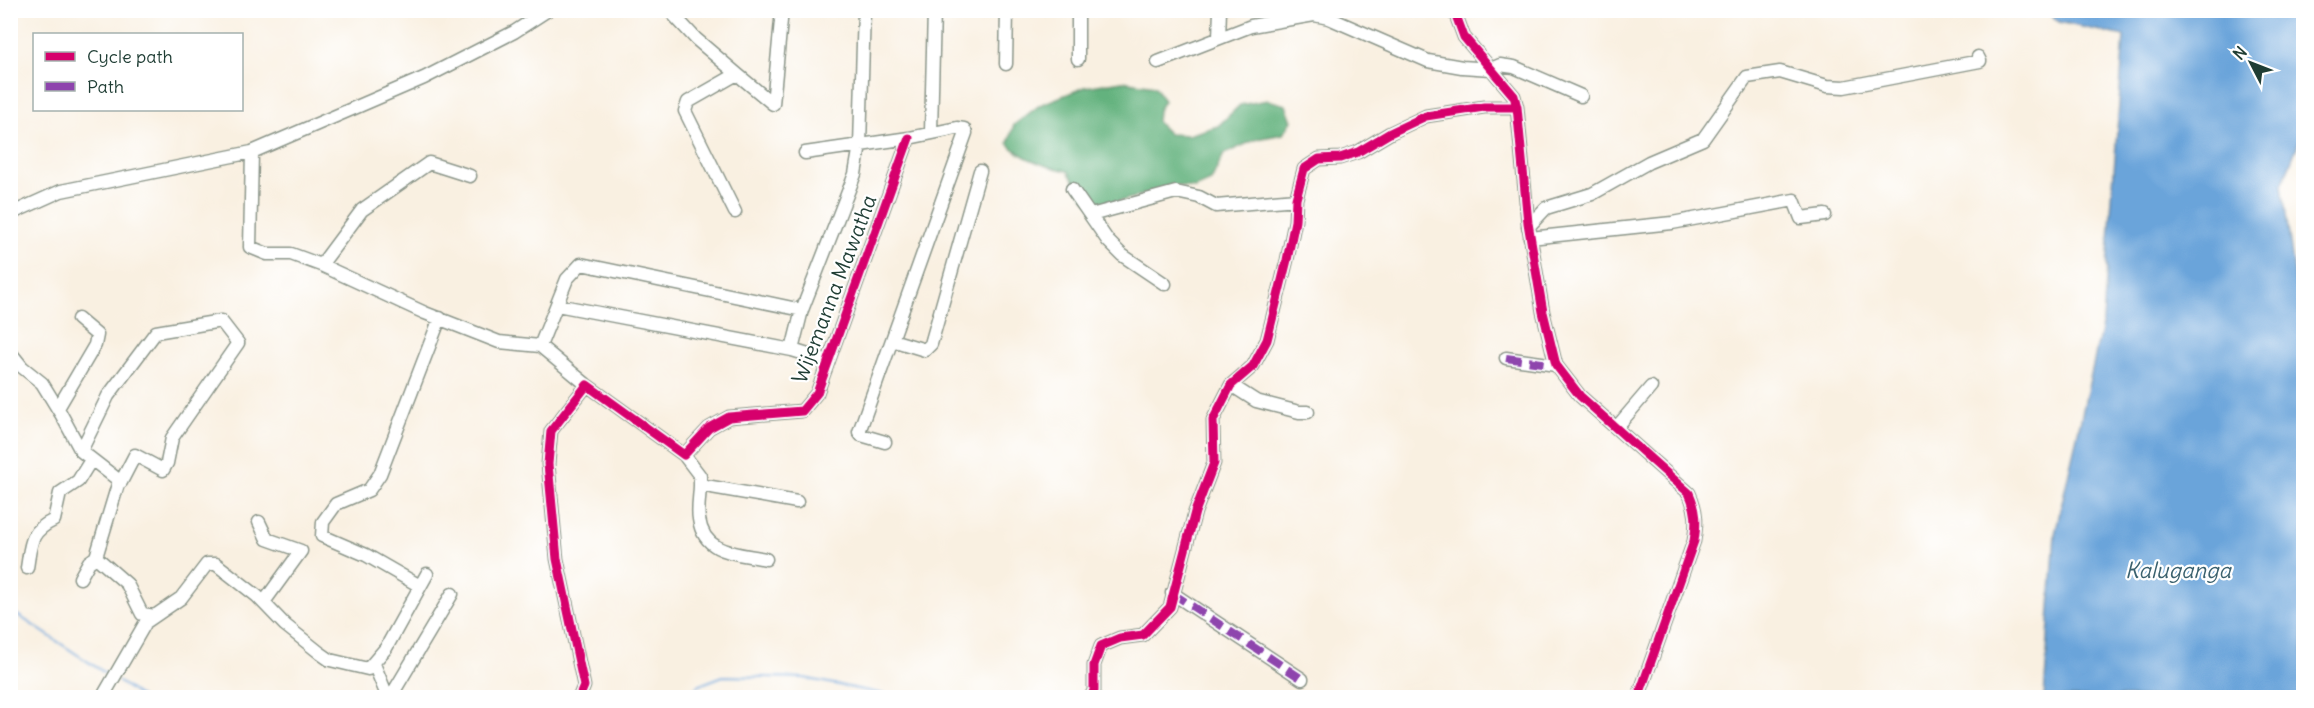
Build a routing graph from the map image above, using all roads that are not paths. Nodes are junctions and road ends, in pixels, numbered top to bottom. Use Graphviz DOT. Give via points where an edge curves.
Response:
graph roads {
  1 [pos="548,10"];
  2 [pos="669,10"];
  3 [pos="782,10"];
  4 [pos="864,10"];
  5 [pos="934,10"];
  6 [pos="1007,10"];
  7 [pos="1078,10"];
  8 [pos="1220,10"];
  9 [pos="1454,10"];
  10 [pos="1219,38"];
  11 [pos="1978,57"];
  12 [pos="1078,59"];
  13 [pos="1158,62"];
  14 [pos="1006,64"];
  15 [pos="1491,69"];
  16 [pos="737,74"];
  17 [pos="1581,96"];
  18 [pos="1517,107"];
  19 [pos="931,132"];
  20 [pos="909,138"];
  21 [pos="860,146"];
  22 [pos="252,152"];
  23 [pos="806,153"];
  24 [pos="980,171"];
  25 [pos="470,176"];
  26 [pos="1072,189"];
  27 [pos="1296,199"];
  28 [pos="735,212"];
  29 [pos="10,214"];
  30 [pos="1091,215"];
  31 [pos="1825,215"];
  32 [pos="1529,232"];
  33 [pos="321,265"];
  34 [pos="1165,284"];
  35 [pos="557,305"];
  36 [pos="802,310"];
  37 [pos="441,318"];
  38 [pos="78,319"];
  39 [pos="892,340"];
  40 [pos="540,346"];
  41 [pos="792,350"];
  42 [pos="10,352"];
  43 [pos="1506,358"];
  44 [pos="828,361"];
  45 [pos="1556,365"];
  46 [pos="587,385"];
  47 [pos="1231,385"];
  48 [pos="1651,387"];
  49 [pos="58,408"];
  50 [pos="1308,412"];
  51 [pos="1616,428"];
  52 [pos="885,442"];
  53 [pos="81,451"];
  54 [pos="684,455"];
  55 [pos="90,460"];
  56 [pos="119,481"];
  57 [pos="700,485"];
  58 [pos="797,502"];
  59 [pos="259,522"];
  60 [pos="96,556"];
  61 [pos="766,560"];
  62 [pos="27,568"];
  63 [pos="428,574"];
  64 [pos="80,578"];
  65 [pos="420,586"];
  66 [pos="1172,593"];
  67 [pos="452,594"];
  68 [pos="264,602"];
  69 [pos="155,616"];
  70 [pos="374,664"];
  71 [pos="1302,679"];
  72 [pos="102,698"];
  73 [pos="389,698"];
  74 [pos="579,698"];
  75 [pos="1090,698"];
  76 [pos="1638,698"];
  1 -- 22 [label="street" via="424,78"];
  2 -- 16 [label="street"];
  3 -- 16 [label="street" via="773,104"];
  4 -- 21 [label="street"];
  5 -- 19 [label="street"];
  6 -- 14 [label="street"];
  7 -- 12 [label="street"];
  8 -- 10 [label="street"];
  9 -- 15 [label="street" via="1464,37"];
  10 -- 13 [label="street"];
  10 -- 15 [label="street" via="1251,26 1314,15 1428,60"];
  11 -- 32 [label="street" via="1980,61 1844,87 1779,72 1747,77 1703,139 1649,162 1592,194 1546,208"];
  15 -- 17 [label="street" via="1500,65 1514,67"];
  15 -- 18 [label="street" via="1514,96"];
  16 -- 28 [label="street" via="688,102 685,111"];
  18 -- 27 [label="street" via="1484,106 1426,116 1358,152 1318,159 1304,169"];
  18 -- 32 [label="street"];
  19 -- 20 [label="street"];
  19 -- 39 [label="street" via="957,128 966,133"];
  20 -- 21 [label="street"];
  20 -- 44 [label="street, Wijemanna Mawatha"];
  21 -- 23 [label="street"];
  21 -- 36 [label="street" via="855,174"];
  22 -- 29 [label="street" via="61,191"];
  22 -- 33 [label="street" via="250,247 267,254 291,254"];
  24 -- 39 [label="street" via="931,344 925,350"];
  25 -- 33 [label="street" via="429,163 362,210"];
  26 -- 30 [label="street"];
  27 -- 30 [label="street" via="1216,206 1176,192"];
  27 -- 47 [label="street" via="1287,260 1266,340 1253,366"];
  30 -- 34 [label="street" via="1122,255"];
  31 -- 32 [label="street" via="1800,218 1794,200 1672,223"];
  32 -- 45 [label="street"];
  33 -- 37 [label="street"];
  35 -- 36 [label="street" via="567,279 581,264"];
  35 -- 40 [label="street"];
  35 -- 41 [label="street"];
  36 -- 41 [label="street"];
  37 -- 40 [label="street" via="499,342"];
  37 -- 65 [label="street" via="380,474 369,490 336,504 322,529 322,536 366,555"];
  38 -- 49 [label="street" via="97,334 95,345"];
  39 -- 52 [label="street" via="859,432"];
  40 -- 46 [label="street"];
  41 -- 44 [label="street"];
  42 -- 49 [label="street" via="42,383"];
  43 -- 45 [label="street"];
  44 -- 54 [label="street, Wijemanna Mawatha" via="817,393 802,411 729,417 709,428"];
  45 -- 51 [label="street" via="1580,396"];
  46 -- 54 [label="street"];
  46 -- 74 [label="street" via="551,431 548,464 556,559 584,686"];
  47 -- 50 [label="street" via="1256,401"];
  47 -- 66 [label="street" via="1213,420 1214,463 1195,512"];
  48 -- 51 [label="street"];
  49 -- 53 [label="street"];
  51 -- 76 [label="street" via="1689,493 1696,516 1694,541"];
  53 -- 55 [label="street"];
  53 -- 56 [label="street" via="108,396 156,332 221,321 238,343 172,438 163,470 135,455"];
  54 -- 57 [label="street" via="700,476"];
  55 -- 56 [label="street"];
  55 -- 62 [label="street" via="78,481 60,493 54,520 39,527"];
  56 -- 60 [label="street"];
  57 -- 58 [label="street"];
  57 -- 61 [label="street" via="699,519 706,539 717,549"];
  59 -- 68 [label="street" via="267,539 301,552"];
  60 -- 64 [label="street"];
  60 -- 69 [label="street" via="127,584 142,614"];
  63 -- 65 [label="street"];
  65 -- 70 [label="street"];
  66 -- 71 [label="street"];
  66 -- 75 [label="street" via="1170,607 1143,635 1101,646"];
  67 -- 73 [label="street"];
  68 -- 69 [label="street" via="216,564 207,564 181,598"];
  68 -- 70 [label="street" via="285,625 330,660 368,669"];
  69 -- 72 [label="street" via="139,632"];
  70 -- 73 [label="street"];
}
